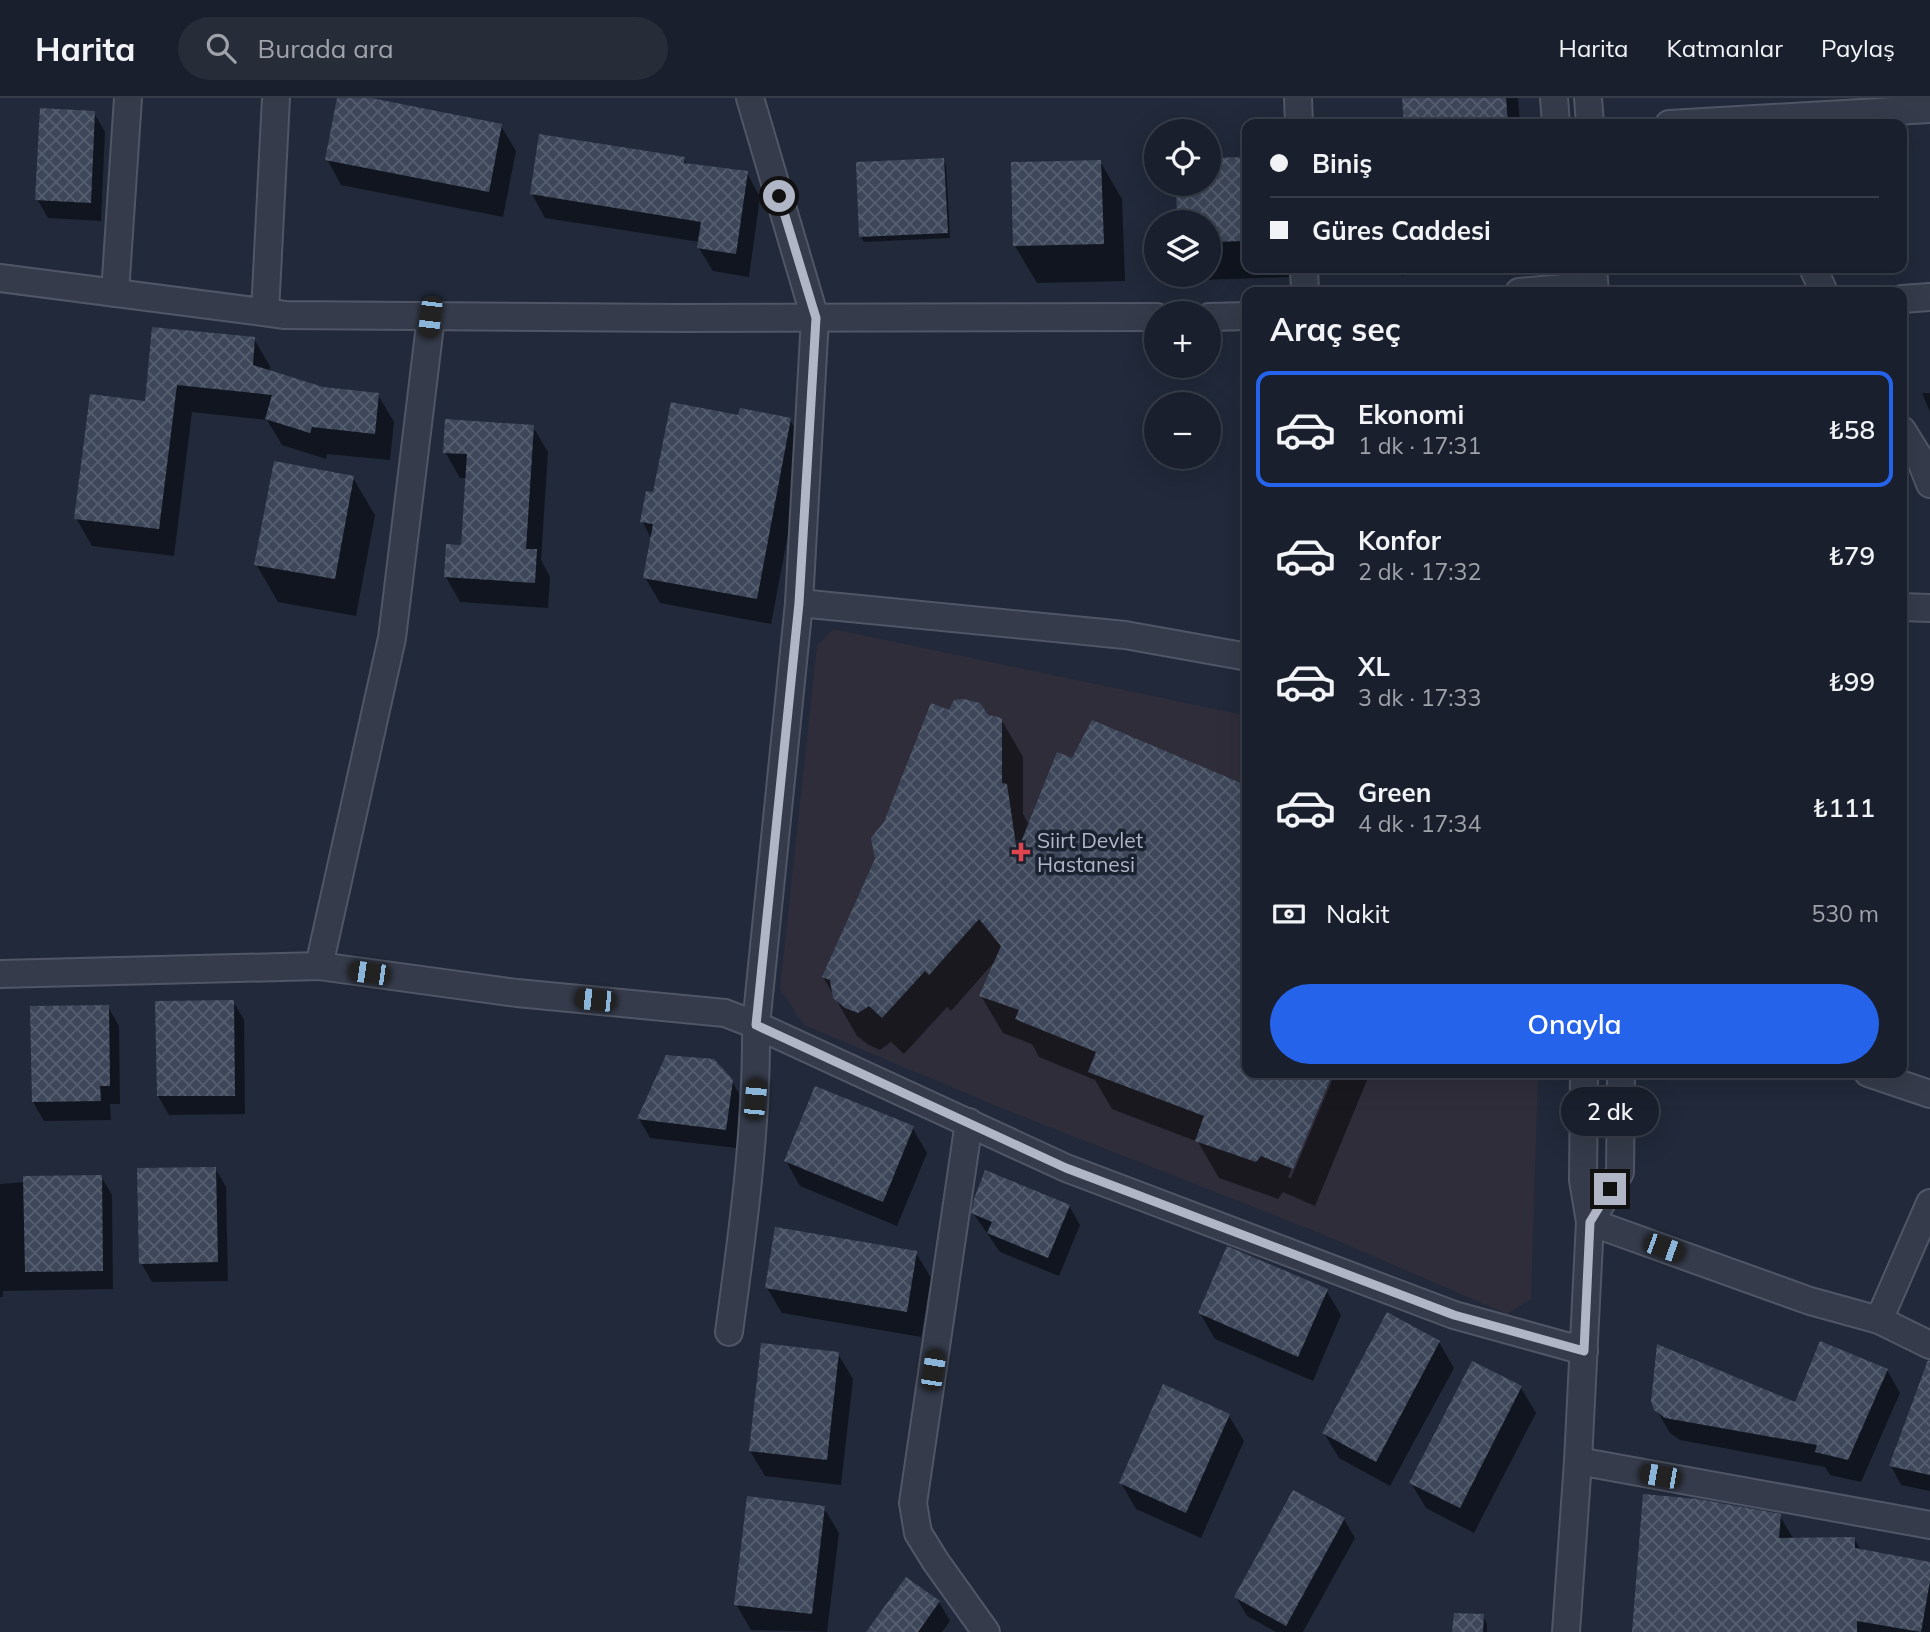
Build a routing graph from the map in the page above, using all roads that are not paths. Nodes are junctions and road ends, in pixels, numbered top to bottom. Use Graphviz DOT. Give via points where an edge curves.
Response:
graph roads {
  1 [pos="128,98"];
  2 [pos="276,98"];
  3 [pos="750,98"];
  4 [pos="1298,98"];
  5 [pos="1554,98"];
  6 [pos="1588,98"];
  7 [pos="1924,106"];
  8 [pos="1746,114"];
  9 [pos="1299,119"];
  10 [pos="1556,119"];
  11 [pos="1590,119"];
  12 [pos="1708,119"];
  13 [pos="0,278"];
  14 [pos="1583,281"];
  15 [pos="1548,287"];
  16 [pos="115,293"];
  17 [pos="1930,297"];
  18 [pos="1907,299"];
  19 [pos="265,312"];
  20 [pos="1242,316"];
  21 [pos="430,317"];
  22 [pos="1144,317"];
  23 [pos="1221,317"];
  24 [pos="816,318"];
  25 [pos="1911,460"];
  26 [pos="1930,484"];
  27 [pos="799,603"];
  28 [pos="1907,607"];
  29 [pos="1930,608"];
  30 [pos="1242,656"];
  31 [pos="319,966"];
  32 [pos="0,974"];
  33 [pos="756,1025"];
  34 [pos="1584,1078"];
  35 [pos="1621,1078"];
  36 [pos="1883,1078"];
  37 [pos="1930,1094"];
  38 [pos="969,1122"];
  39 [pos="1930,1203"];
  40 [pos="1590,1222"];
  41 [pos="1924,1230"];
  42 [pos="1880,1320"];
  43 [pos="729,1332"];
  44 [pos="1930,1345"];
  45 [pos="1584,1351"];
  46 [pos="1578,1461"];
  47 [pos="1930,1525"];
  48 [pos="986,1632"];
  49 [pos="1566,1632"];
  1 -- 16 [label="street"];
  2 -- 19 [label="street"];
  3 -- 24 [label="street"];
  4 -- 9 [label="street"];
  5 -- 10 [label="street"];
  6 -- 11 [label="street"];
  7 -- 8 [label="street"];
  8 -- 12 [label="street"];
  13 -- 16 [label="street"];
  14 -- 15 [label="street"];
  16 -- 19 [label="street"];
  17 -- 18 [label="street"];
  19 -- 21 [label="street"];
  20 -- 23 [label="street"];
  21 -- 24 [label="street"];
  21 -- 31 [label="street" via="392,638"];
  22 -- 24 [label="street"];
  24 -- 27 [label="street"];
  25 -- 26 [label="street"];
  27 -- 30 [label="street" via="1125,635"];
  27 -- 33 [label="street"];
  28 -- 29 [label="street"];
  31 -- 32 [label="street"];
  31 -- 33 [label="street" via="517,993 725,1013"];
  33 -- 38 [label="street"];
  33 -- 43 [label="street" via="757,1075 745,1216"];
  34 -- 40 [label="street" via="1583,1180"];
  35 -- 40 [label="street" via="1620,1172"];
  36 -- 37 [label="street"];
  38 -- 45 [label="street" via="1066,1168 1454,1315"];
  38 -- 48 [label="street" via="913,1503 918,1533"];
  39 -- 41 [label="street"];
  40 -- 42 [label="street" via="1810,1301"];
  40 -- 45 [label="street"];
  41 -- 42 [label="street"];
  42 -- 44 [label="street"];
  45 -- 46 [label="street"];
  46 -- 47 [label="street"];
  46 -- 49 [label="street"];
}
